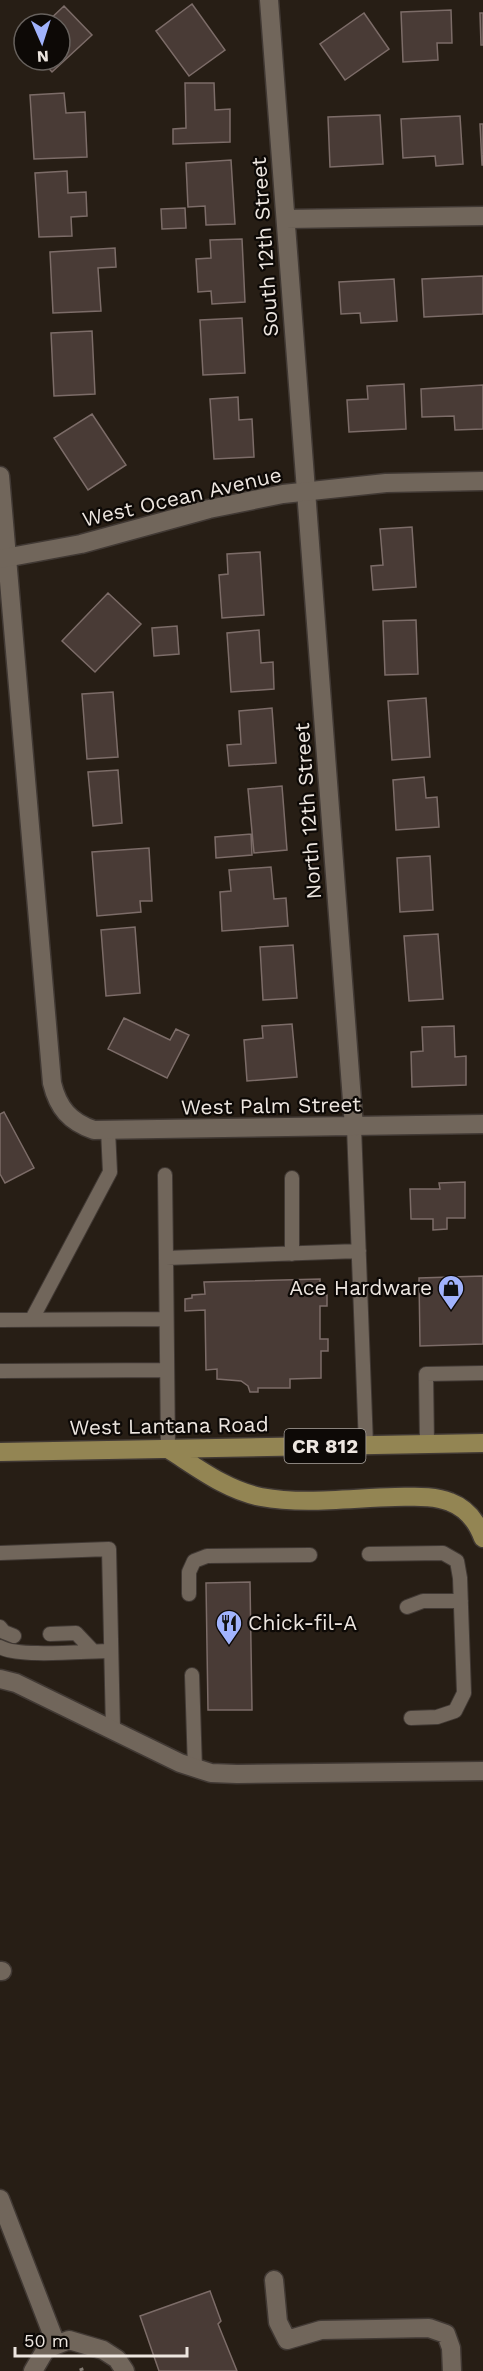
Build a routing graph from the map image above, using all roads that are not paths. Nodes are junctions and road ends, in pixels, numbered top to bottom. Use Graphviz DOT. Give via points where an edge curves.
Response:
graph roads {
  1 [pos="269,0"];
  2 [pos="483,216"];
  3 [pos="286,219"];
  4 [pos="0,476"];
  5 [pos="483,481"];
  6 [pos="306,491"];
  7 [pos="4,558"];
  8 [pos="483,1124"];
  9 [pos="354,1127"];
  10 [pos="108,1131"];
  11 [pos="165,1175"];
  12 [pos="292,1178"];
  13 [pos="359,1251"];
  14 [pos="292,1254"];
  15 [pos="166,1258"];
  16 [pos="32,1319"];
  17 [pos="166,1319"];
  18 [pos="0,1320"];
  19 [pos="167,1370"];
  20 [pos="0,1371"];
  21 [pos="483,1373"];
  22 [pos="483,1443"];
  23 [pos="427,1444"];
  24 [pos="366,1445"];
  25 [pos="168,1449"];
  26 [pos="0,1452"];
  27 [pos="483,1538"];
  28 [pos="0,1552"];
  29 [pos="369,1554"];
  30 [pos="310,1555"];
  31 [pos="189,1594"];
  32 [pos="461,1601"];
  33 [pos="407,1607"];
  34 [pos="0,1627"];
  35 [pos="50,1635"];
  36 [pos="14,1636"];
  37 [pos="0,1647"];
  38 [pos="111,1650"];
  39 [pos="93,1651"];
  40 [pos="192,1675"];
  41 [pos="0,1679"];
  42 [pos="411,1718"];
  43 [pos="113,1730"];
  44 [pos="195,1769"];
  45 [pos="483,1771"];
  46 [pos="0,2199"];
  47 [pos="274,2280"];
  48 [pos="56,2344"];
  49 [pos="33,2371"];
  50 [pos="125,2371"];
  51 [pos="452,2371"];
  1 -- 3 [label="street, South 12th Street"];
  2 -- 3 [label="street"];
  3 -- 6 [label="street, South 12th Street"];
  4 -- 7 [label="street"];
  5 -- 6 [label="street, West Ocean Avenue" via="386,483"];
  6 -- 7 [label="street, West Ocean Avenue" via="209,509 81,544"];
  6 -- 9 [label="street, North 12th Street"];
  7 -- 10 [label="street, West Palm Street" via="52,1083 65,1114 78,1125"];
  8 -- 9 [label="street, West Palm Street"];
  9 -- 10 [label="street, West Palm Street"];
  9 -- 13 [label="lane"];
  10 -- 16 [label="lane" via="110,1172"];
  11 -- 15 [label="lane"];
  12 -- 14 [label="lane"];
  13 -- 14 [label="lane"];
  13 -- 24 [label="lane"];
  14 -- 15 [label="lane"];
  15 -- 17 [label="lane"];
  16 -- 17 [label="lane"];
  16 -- 18 [label="lane"];
  17 -- 19 [label="lane"];
  19 -- 20 [label="lane"];
  19 -- 25 [label="lane"];
  21 -- 23 [label="lane" via="426,1374"];
  22 -- 23 [label="main road, West Lantana Road / CR 812"];
  23 -- 24 [label="main road, West Lantana Road / CR 812"];
  24 -- 25 [label="main road, West Lantana Road / CR 812"];
  25 -- 26 [label="main road, West Lantana Road / CR 812"];
  25 -- 27 [label="main road" via="229,1488 262,1497 439,1498 465,1510"];
  28 -- 38 [label="lane" via="109,1549"];
  29 -- 32 [label="lane" via="443,1553 456,1561"];
  30 -- 31 [label="lane" via="207,1556 194,1561 189,1572"];
  32 -- 33 [label="lane" via="423,1601"];
  32 -- 42 [label="lane" via="464,1693 455,1711 437,1717"];
  34 -- 36 [label="lane"];
  35 -- 39 [label="lane" via="76,1634"];
  37 -- 39 [label="lane" via="26,1652"];
  38 -- 39 [label="lane"];
  38 -- 43 [label="lane"];
  40 -- 44 [label="lane"];
  41 -- 43 [label="street"];
  43 -- 44 [label="street"];
  44 -- 45 [label="street" via="237,1774"];
  46 -- 48 [label="street"];
  47 -- 51 [label="street" via="278,2322 287,2340 321,2330 429,2328 446,2334"];
  48 -- 49 [label="street" via="46,2349"];
  48 -- 50 [label="street" via="69,2340 103,2350 117,2359"];
}
